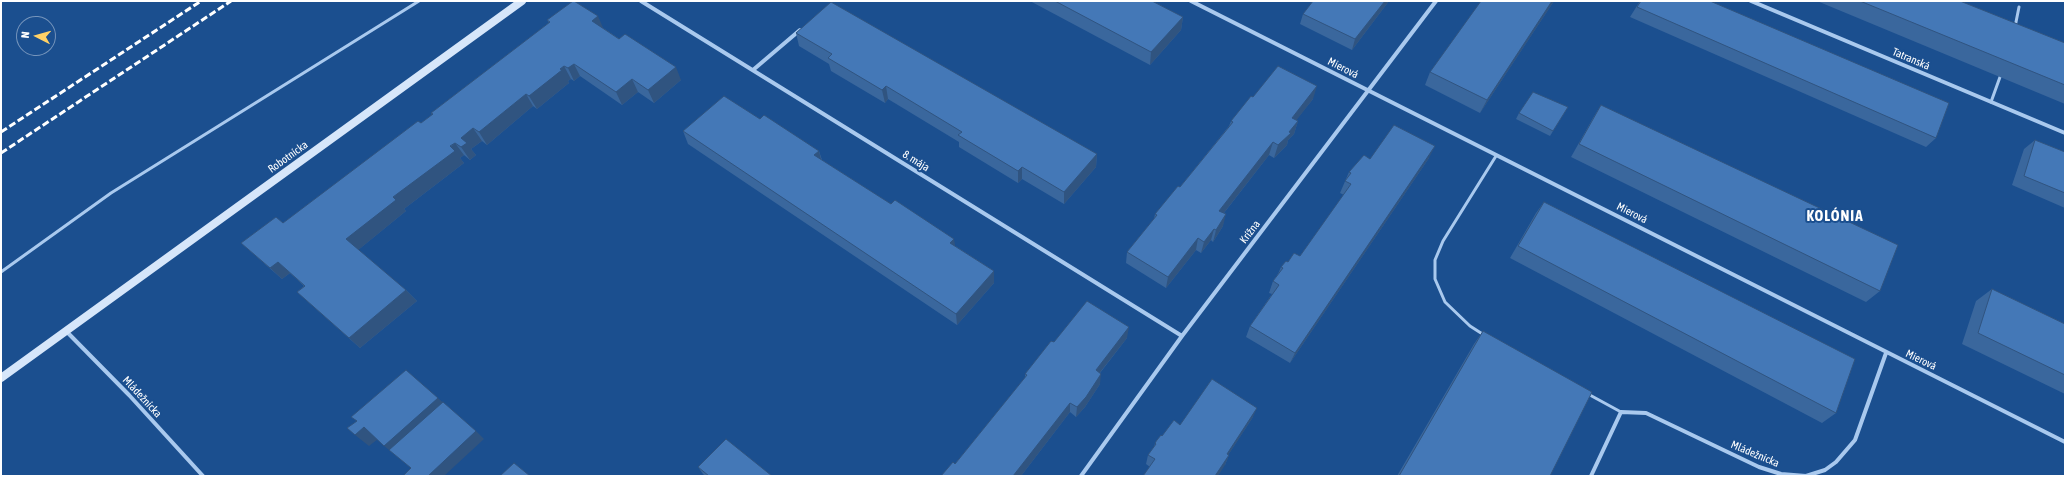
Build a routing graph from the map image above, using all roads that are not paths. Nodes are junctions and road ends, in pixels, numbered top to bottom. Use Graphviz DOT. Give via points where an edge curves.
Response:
graph roads {
  1 [pos="419,1"];
  2 [pos="522,1"];
  3 [pos="641,1"];
  4 [pos="1191,1"];
  5 [pos="1436,1"];
  6 [pos="1751,1"];
  7 [pos="2019,7"];
  8 [pos="804,26"];
  9 [pos="2013,34"];
  10 [pos="753,70"];
  11 [pos="2000,77"];
  12 [pos="1368,90"];
  13 [pos="1991,102"];
  14 [pos="2065,133"];
  15 [pos="1496,156"];
  16 [pos="1,272"];
  17 [pos="67,332"];
  18 [pos="1182,336"];
  19 [pos="1490,338"];
  20 [pos="1886,353"];
  21 [pos="1,378"];
  22 [pos="1587,393"];
  23 [pos="1621,412"];
  24 [pos="2065,442"];
  25 [pos="203,476"];
  26 [pos="1081,476"];
  27 [pos="1591,476"];
  1 -- 16 [label="lane" via="111,193"];
  2 -- 17 [label="street, Robotnícka"];
  3 -- 10 [label="street, 8. mája"];
  4 -- 12 [label="street, Mierová"];
  5 -- 12 [label="street, Krížna"];
  6 -- 13 [label="street, Tatranská"];
  7 -- 9 [label="lane"];
  8 -- 10 [label="street"];
  10 -- 18 [label="street, 8. mája"];
  11 -- 13 [label="lane"];
  12 -- 15 [label="street, Mierová"];
  12 -- 18 [label="street, Krížna"];
  13 -- 14 [label="street, Tatranská"];
  15 -- 19 [label="lane" via="1443,241 1435,260 1435,279 1445,302 1470,326"];
  15 -- 20 [label="street, Mierová"];
  17 -- 21 [label="street, Robotnícka"];
  17 -- 25 [label="street, Mládežnícka"];
  18 -- 26 [label="street, Krížna"];
  20 -- 23 [label="street, Mládežnícka" via="1855,440 1836,462 1825,470 1806,476 1781,474 1760,468 1646,413"];
  20 -- 24 [label="street, Mierová"];
  22 -- 23 [label="lane"];
  23 -- 27 [label="street"];
}
